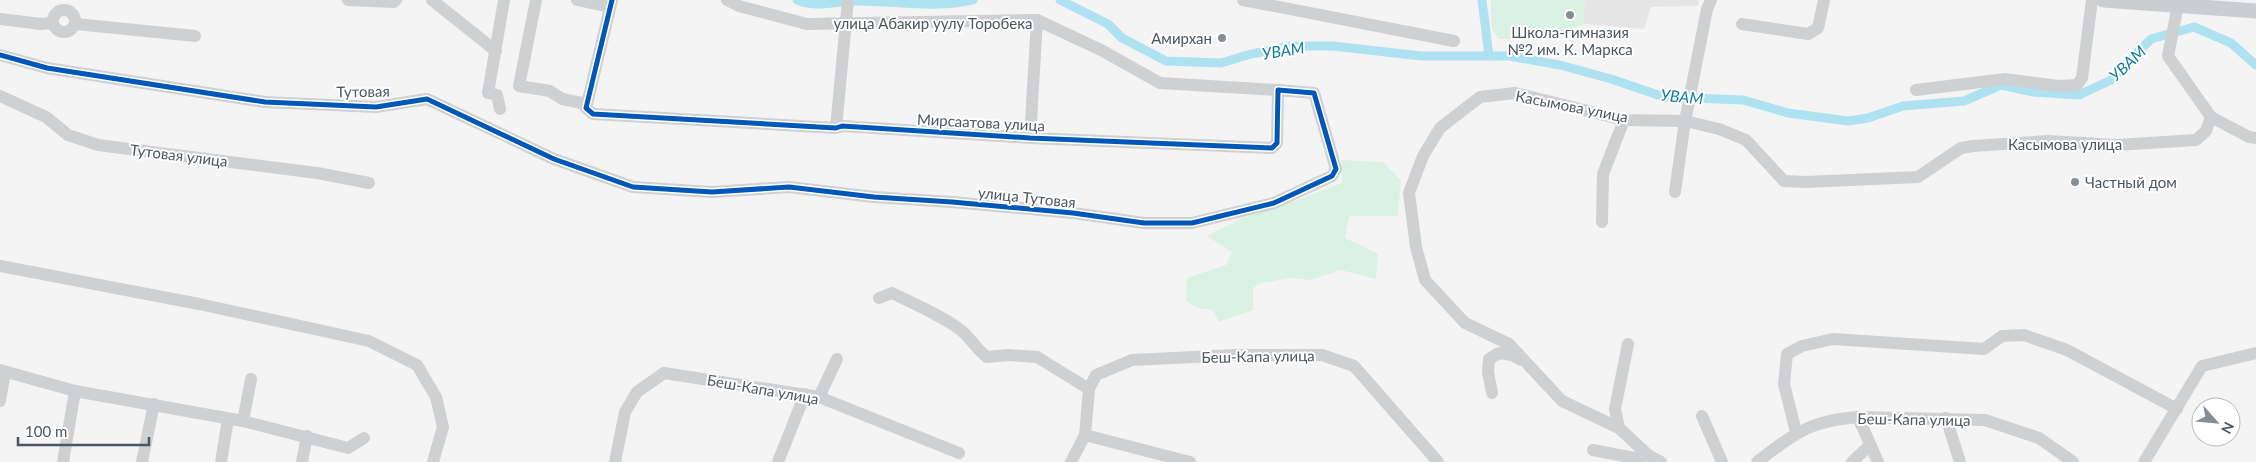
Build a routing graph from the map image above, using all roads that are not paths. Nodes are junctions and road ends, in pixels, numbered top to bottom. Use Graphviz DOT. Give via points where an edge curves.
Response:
graph roads {
  1 [pos="348,0"];
  2 [pos="396,0"];
  3 [pos="432,0"];
  4 [pos="504,0"];
  5 [pos="536,0"];
  6 [pos="577,0"];
  7 [pos="727,0"];
  8 [pos="848,0"];
  9 [pos="1244,0"];
  10 [pos="1711,0"];
  11 [pos="1824,0"];
  12 [pos="2092,0"];
  13 [pos="2103,0"];
  14 [pos="611,3"];
  15 [pos="68,5"];
  16 [pos="2178,5"];
  17 [pos="2256,10"];
  18 [pos="0,19"];
  19 [pos="847,19"];
  20 [pos="1037,20"];
  21 [pos="53,23"];
  22 [pos="76,24"];
  23 [pos="1742,24"];
  24 [pos="196,36"];
  25 [pos="1454,41"];
  26 [pos="496,51"];
  27 [pos="0,55"];
  28 [pos="1278,90"];
  29 [pos="1916,90"];
  30 [pos="0,96"];
  31 [pos="500,109"];
  32 [pos="590,109"];
  33 [pos="2211,117"];
  34 [pos="1686,118"];
  35 [pos="1624,120"];
  36 [pos="836,128"];
  37 [pos="1030,138"];
  38 [pos="2256,138"];
  39 [pos="369,183"];
  40 [pos="712,192"];
  41 [pos="1675,192"];
  42 [pos="1602,222"];
  43 [pos="0,266"];
  44 [pos="879,298"];
  45 [pos="1628,344"];
  46 [pos="2256,353"];
  47 [pos="837,359"];
  48 [pos="1530,364"];
  49 [pos="2,371"];
  50 [pos="250,379"];
  51 [pos="1089,389"];
  52 [pos="75,391"];
  53 [pos="1492,392"];
  54 [pos="805,394"];
  55 [pos="819,397"];
  56 [pos="0,401"];
  57 [pos="154,404"];
  58 [pos="2177,409"];
  59 [pos="1702,416"];
  60 [pos="228,418"];
  61 [pos="1858,418"];
  62 [pos="1946,418"];
  63 [pos="243,421"];
  64 [pos="1619,428"];
  65 [pos="1796,432"];
  66 [pos="1085,435"];
  67 [pos="307,436"];
  68 [pos="364,438"];
  69 [pos="1870,445"];
  70 [pos="1593,450"];
  71 [pos="959,453"];
  72 [pos="1648,455"];
  73 [pos="63,462"];
  74 [pos="142,462"];
  75 [pos="220,462"];
  76 [pos="302,462"];
  77 [pos="433,462"];
  78 [pos="615,462"];
  79 [pos="778,462"];
  80 [pos="1071,462"];
  81 [pos="1190,462"];
  82 [pos="1438,462"];
  83 [pos="1661,462"];
  84 [pos="1722,462"];
  85 [pos="1757,462"];
  86 [pos="1852,462"];
  87 [pos="1878,462"];
  88 [pos="1960,462"];
  89 [pos="2073,462"];
  90 [pos="2144,462"];
  1 -- 2 [label="street"];
  3 -- 26 [label="street"];
  4 -- 26 [label="street"];
  5 -- 32 [label="street, Мирсаатова улица" via="519,86 550,91"];
  6 -- 14 [label="street"];
  7 -- 19 [label="street, улица Абакир уулу Торобека" via="807,24"];
  8 -- 19 [label="street"];
  9 -- 25 [label="street"];
  10 -- 34 [label="street"];
  11 -- 23 [label="street" via="1818,28 1808,34"];
  12 -- 29 [label="street" via="2082,78 2077,85 2058,86 2005,79"];
  13 -- 16 [label="main road"];
  14 -- 32 [label="street"];
  15 -- 21 [label="street" via="54,16"];
  15 -- 22 [label="street" via="75,15"];
  16 -- 17 [label="main road"];
  16 -- 33 [label="street" via="2168,56"];
  18 -- 21 [label="street"];
  19 -- 20 [label="street, улица Абакир уулу Торобека"];
  19 -- 36 [label="street"];
  20 -- 28 [label="street, улица Абакир уулу Торобека" via="1102,50 1160,83"];
  20 -- 37 [label="street, Мирсаатова улица"];
  21 -- 22 [label="street" via="56,30 64,33 71,31"];
  22 -- 24 [label="street"];
  26 -- 31 [label="street" via="488,93 497,95"];
  27 -- 40 [label="street, Тутовая" via="47,68 265,102 376,107 427,99 554,159 633,187"];
  28 -- 37 [label="street, Мирсаатова улица" via="1277,144 1272,148"];
  28 -- 40 [label="street, улица Тутовая" via="1314,93 1335,164 1332,176 1274,203 1192,223 1144,223 789,187"];
  30 -- 39 [label="street, Тутовая улица" via="46,117 68,135 98,145 317,173"];
  32 -- 36 [label="street, Мирсаатова улица"];
  33 -- 34 [label="street, Касымова улица" via="2206,131 2196,140 2116,145 2048,142 1973,146 1961,148 1918,177 1806,182 1784,180 1746,140"];
  33 -- 38 [label="street"];
  34 -- 35 [label="street, Касымова улица"];
  34 -- 41 [label="street"];
  35 -- 42 [label="street" via="1603,174"];
  35 -- 48 [label="street, Касымова улица" via="1515,93 1480,97 1440,128 1423,156 1409,193 1416,247 1425,280 1465,323 1509,344"];
  36 -- 37 [label="street, Мирсаатова улица"];
  43 -- 77 [label="street" via="369,341 417,365 436,397 443,427"];
  44 -- 51 [label="street" via="892,292 964,332 978,351 987,357 1037,357"];
  45 -- 64 [label="street" via="1615,409"];
  46 -- 58 [label="street" via="2202,366"];
  47 -- 55 [label="street"];
  48 -- 53 [label="street" via="1499,353 1489,359"];
  48 -- 64 [label="street, Касымова улица" via="1562,401"];
  49 -- 52 [label="street"];
  49 -- 56 [label="street"];
  50 -- 63 [label="street"];
  51 -- 66 [label="street"];
  51 -- 82 [label="street, Беш-Капа улица" via="1096,376 1132,360 1322,355 1354,366"];
  52 -- 57 [label="street"];
  52 -- 73 [label="street"];
  54 -- 55 [label="street, Беш-Капа улица"];
  54 -- 78 [label="street, Беш-Капа улица" via="664,373 637,392 624,412"];
  54 -- 79 [label="street"];
  55 -- 71 [label="street, Беш-Капа улица"];
  57 -- 60 [label="street"];
  57 -- 74 [label="street"];
  58 -- 65 [label="street" via="2067,350 2024,335 2002,336 1984,348 1834,339 1802,346 1787,354 1784,384"];
  58 -- 90 [label="street"];
  59 -- 84 [label="street"];
  60 -- 63 [label="street"];
  60 -- 75 [label="street"];
  61 -- 62 [label="street, Беш-Капа улица"];
  61 -- 65 [label="street, Беш-Капа улица" via="1837,419"];
  61 -- 69 [label="street"];
  62 -- 88 [label="street"];
  62 -- 89 [label="street, Беш-Капа улица" via="1985,420 2039,438"];
  63 -- 67 [label="street"];
  64 -- 72 [label="street, Касымова улица"];
  65 -- 85 [label="street, Беш-Капа улица"];
  66 -- 80 [label="street"];
  66 -- 81 [label="street"];
  67 -- 68 [label="street" via="348,448"];
  67 -- 76 [label="street"];
  69 -- 86 [label="street"];
  69 -- 87 [label="street"];
  70 -- 72 [label="street" via="1634,458"];
  72 -- 83 [label="street, Касымова улица"];
}
